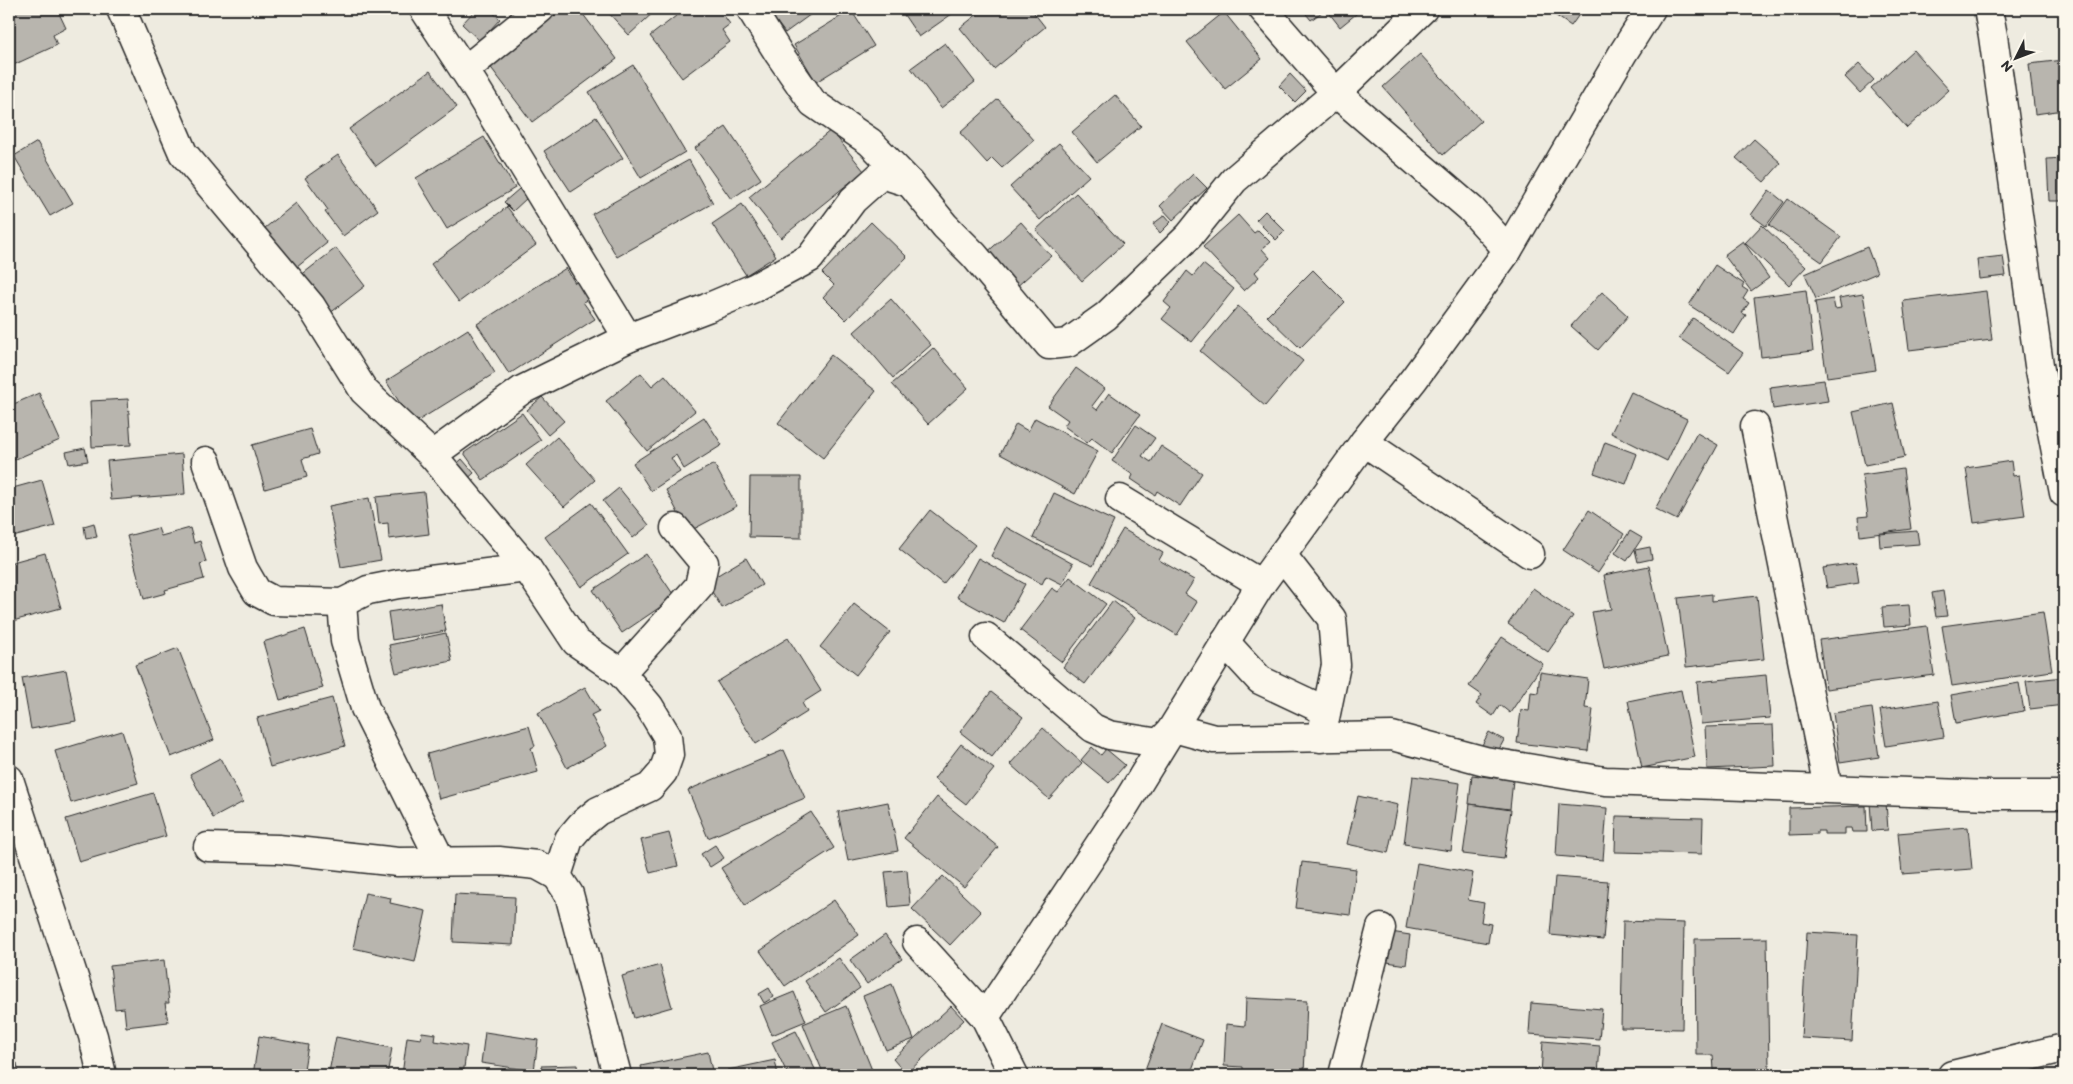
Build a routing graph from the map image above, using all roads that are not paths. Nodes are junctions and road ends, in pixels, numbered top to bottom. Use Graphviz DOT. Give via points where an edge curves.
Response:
graph roads {
  1 [pos="121,9"];
  2 [pos="424,9"];
  3 [pos="540,9"];
  4 [pos="751,9"];
  5 [pos="1263,9"];
  6 [pos="1424,9"];
  7 [pos="1651,9"];
  8 [pos="1988,9"];
  9 [pos="465,70"];
  10 [pos="1336,93"];
  11 [pos="910,184"];
  12 [pos="1508,250"];
  13 [pos="628,338"];
  14 [pos="1754,426"];
  15 [pos="1364,442"];
  16 [pos="432,455"];
  17 [pos="206,461"];
  18 [pos="2064,493"];
  19 [pos="1120,500"];
  20 [pos="676,528"];
  21 [pos="1530,554"];
  22 [pos="1282,556"];
  23 [pos="526,568"];
  24 [pos="1261,584"];
  25 [pos="342,603"];
  26 [pos="986,637"];
  27 [pos="1225,642"];
  28 [pos="621,673"];
  29 [pos="1326,711"];
  30 [pos="1174,728"];
  31 [pos="1320,738"];
  32 [pos="9,779"];
  33 [pos="1828,788"];
  34 [pos="2064,795"];
  35 [pos="208,847"];
  36 [pos="441,862"];
  37 [pos="557,876"];
  38 [pos="1381,928"];
  39 [pos="917,942"];
  40 [pos="986,1017"];
  41 [pos="2064,1048"];
  42 [pos="102,1075"];
  43 [pos="617,1075"];
  44 [pos="1014,1075"];
  45 [pos="1343,1075"];
  46 [pos="1952,1075"];
  1 -- 16 [label="street" via="183,153 311,306 364,391"];
  2 -- 9 [label="street"];
  3 -- 9 [label="street"];
  4 -- 11 [label="street" via="813,103 870,142"];
  5 -- 10 [label="street"];
  6 -- 10 [label="street"];
  7 -- 12 [label="street"];
  8 -- 18 [label="street" via="2039,365"];
  9 -- 13 [label="street"];
  10 -- 11 [label="street" via="1234,180 1189,236 1106,316 1068,343 1049,346 1010,296"];
  10 -- 12 [label="street" via="1471,209"];
  11 -- 13 [label="street" via="882,174 853,200 810,258 754,288"];
  12 -- 15 [label="street"];
  13 -- 16 [label="street" via="522,390"];
  14 -- 33 [label="street"];
  15 -- 21 [label="street"];
  15 -- 22 [label="street"];
  16 -- 23 [label="street"];
  17 -- 25 [label="street" via="243,568 257,592 274,601"];
  19 -- 24 [label="street"];
  20 -- 28 [label="street" via="704,563 699,586"];
  22 -- 24 [label="street"];
  22 -- 29 [label="street" via="1332,619 1336,664"];
  23 -- 25 [label="street" via="383,587 368,590"];
  23 -- 28 [label="street" via="576,642"];
  24 -- 27 [label="street"];
  25 -- 36 [label="street" via="345,641 366,708"];
  26 -- 30 [label="street" via="1093,728 1158,743"];
  27 -- 29 [label="street" via="1260,680"];
  27 -- 30 [label="street"];
  28 -- 37 [label="street" via="649,706 667,736 669,755 663,772 650,787 598,811 581,825 569,839"];
  29 -- 31 [label="street"];
  30 -- 31 [label="street" via="1214,739"];
  30 -- 40 [label="street"];
  31 -- 33 [label="street" via="1392,736 1485,761 1605,782"];
  32 -- 42 [label="street" via="93,1036"];
  33 -- 34 [label="street"];
  35 -- 36 [label="street" via="278,849 398,862"];
  36 -- 37 [label="street" via="537,864"];
  37 -- 43 [label="street" via="569,894"];
  38 -- 45 [label="street"];
  39 -- 40 [label="street"];
  40 -- 44 [label="street"];
  41 -- 46 [label="street"];
}
